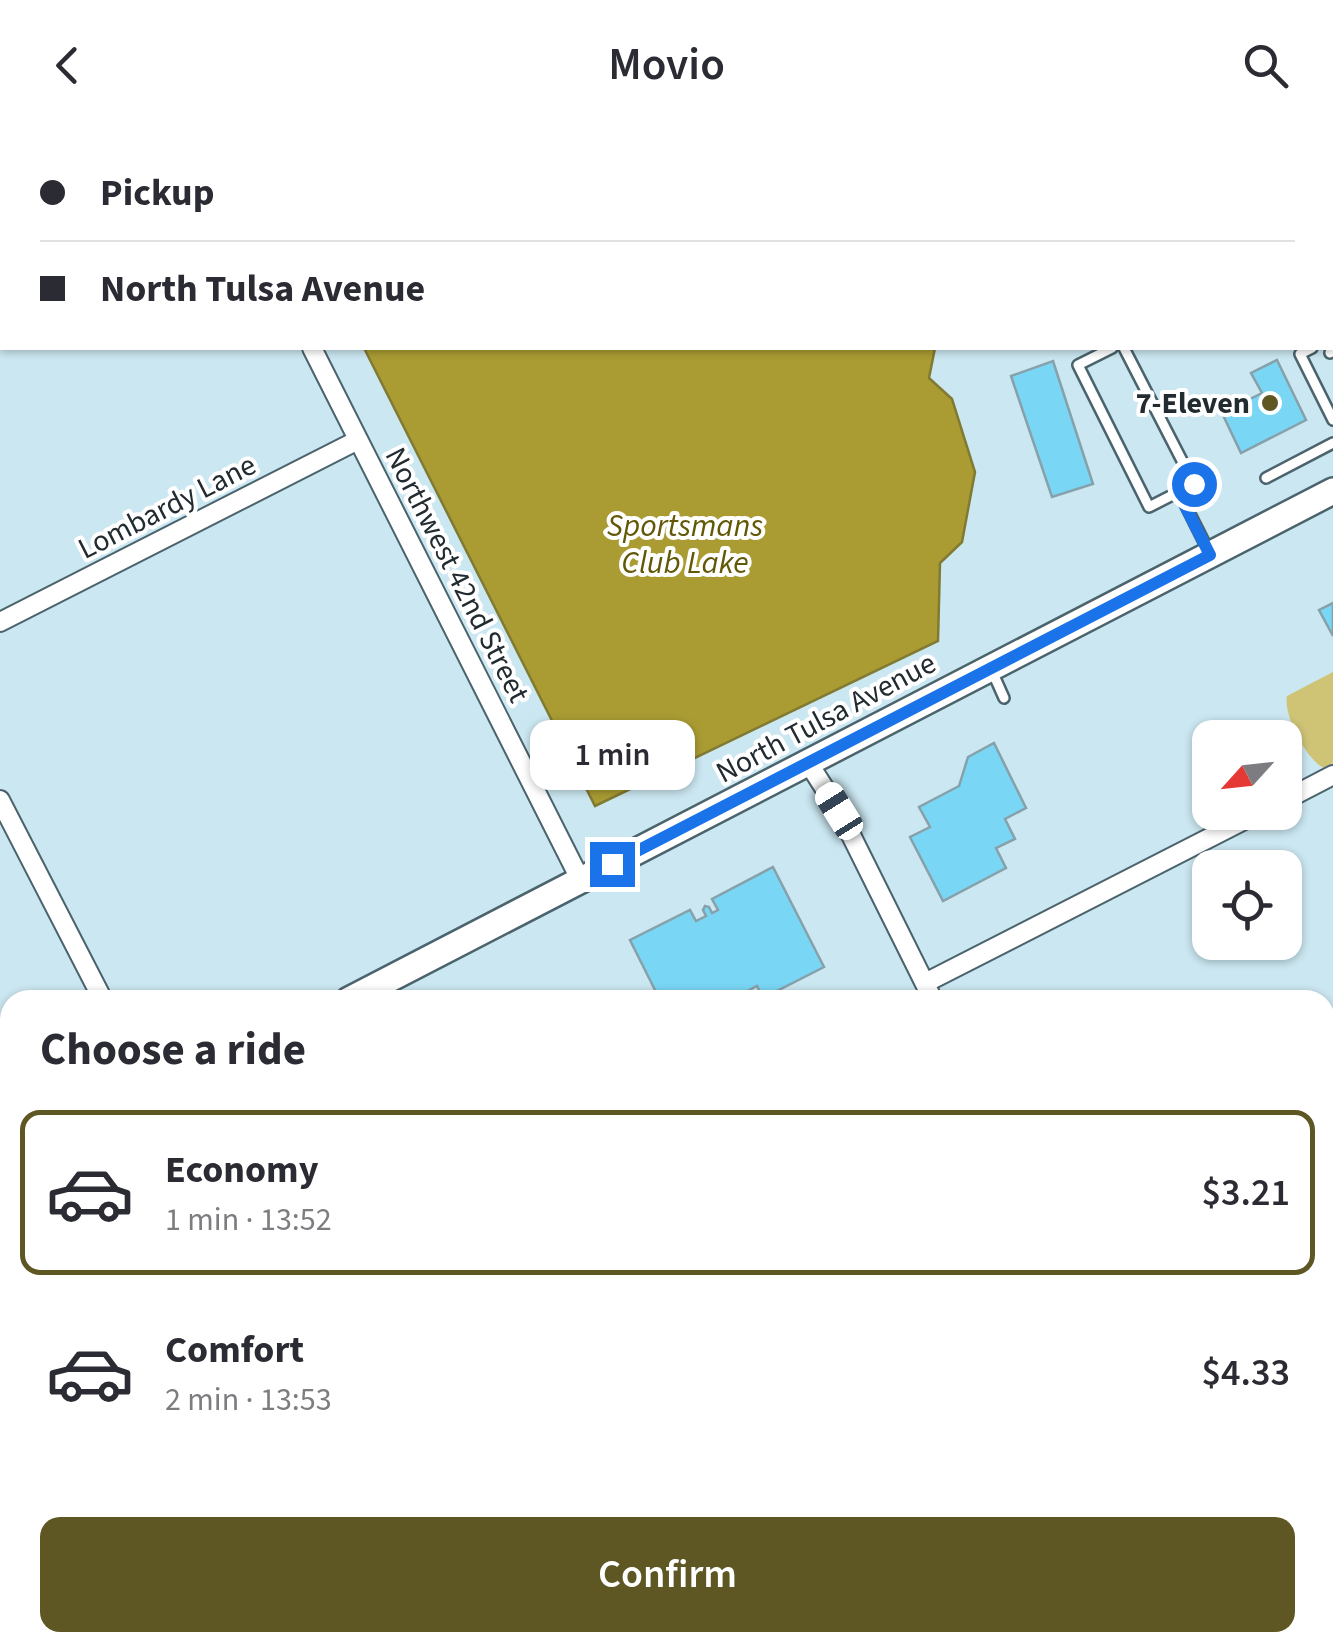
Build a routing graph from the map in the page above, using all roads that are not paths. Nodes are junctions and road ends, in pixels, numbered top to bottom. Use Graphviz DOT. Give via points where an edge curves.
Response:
graph roads {
  1 [pos="313,350"];
  2 [pos="1108,350"];
  3 [pos="1125,350"];
  4 [pos="1308,350"];
  5 [pos="1329,401"];
  6 [pos="1333,420"];
  7 [pos="358,440"];
  8 [pos="1333,443"];
  9 [pos="1266,478"];
  10 [pos="1333,491"];
  11 [pos="1178,492"];
  12 [pos="1210,555"];
  13 [pos="0,622"];
  14 [pos="990,668"];
  15 [pos="1004,698"];
  16 [pos="809,764"];
  17 [pos="1333,775"];
  18 [pos="1302,791"];
  19 [pos="0,800"];
  20 [pos="1227,830"];
  21 [pos="581,880"];
  22 [pos="98,990"];
  23 [pos="367,990"];
  24 [pos="928,990"];
  25 [pos="933,990"];
  1 -- 7 [label="street, Northwest 42nd Street"];
  2 -- 11 [label="lane" via="1078,364 1149,507"];
  3 -- 11 [label="lane" via="1194,484"];
  4 -- 5 [label="lane" via="1300,354"];
  5 -- 6 [label="lane"];
  7 -- 13 [label="street, Lombardy Lane"];
  7 -- 21 [label="street, Northwest 42nd Street"];
  8 -- 9 [label="lane"];
  10 -- 12 [label="street, North Tulsa Avenue"];
  11 -- 12 [label="lane"];
  12 -- 14 [label="street, North Tulsa Avenue"];
  14 -- 15 [label="lane"];
  14 -- 16 [label="street, North Tulsa Avenue"];
  16 -- 21 [label="street, North Tulsa Avenue"];
  16 -- 24 [label="street"];
  17 -- 18 [label="street"];
  19 -- 22 [label="street"];
  20 -- 25 [label="street"];
  21 -- 23 [label="street, North Tulsa Avenue"];
}
